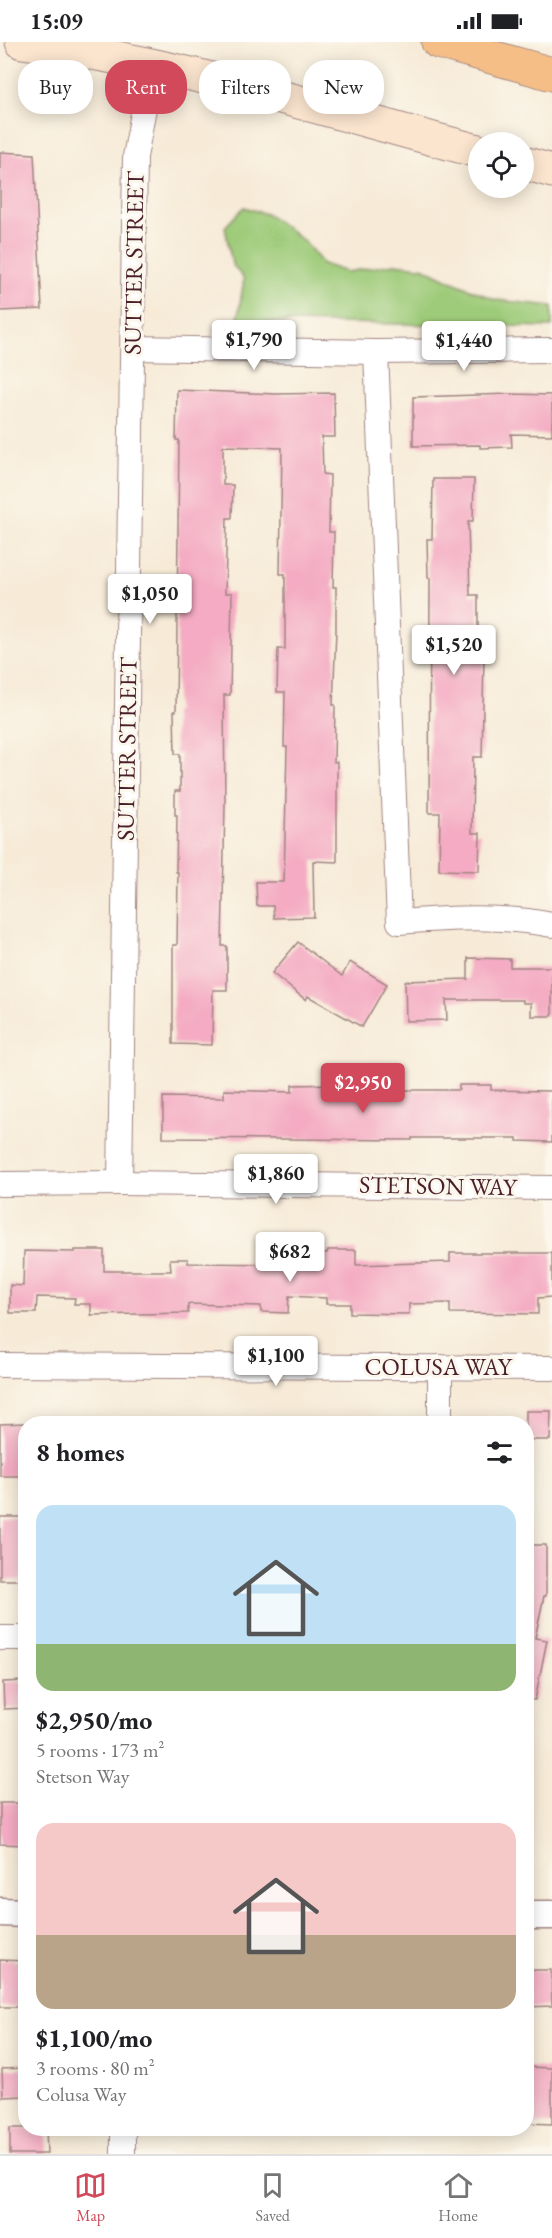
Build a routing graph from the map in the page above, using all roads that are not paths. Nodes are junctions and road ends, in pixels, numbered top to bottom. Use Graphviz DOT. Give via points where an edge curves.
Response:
graph roads {
  1 [pos="22,42"];
  2 [pos="438,42"];
  3 [pos="128,60"];
  4 [pos="187,72"];
  5 [pos="552,74"];
  6 [pos="143,114"];
  7 [pos="468,148"];
  8 [pos="534,166"];
  9 [pos="552,171"];
  10 [pos="133,348"];
  11 [pos="552,350"];
  12 [pos="376,352"];
  13 [pos="552,925"];
  14 [pos="120,1183"];
  15 [pos="0,1184"];
  16 [pos="552,1188"];
  17 [pos="0,1365"];
  18 [pos="440,1367"];
  19 [pos="552,1368"];
  20 [pos="440,1416"];
  21 [pos="0,1638"];
  22 [pos="18,1638"];
  23 [pos="0,1912"];
  24 [pos="18,1912"];
  25 [pos="534,1915"];
  26 [pos="552,1915"];
  27 [pos="123,2136"];
  28 [pos="123,2154"];
  1 -- 3 [label="main road"];
  2 -- 5 [label="highway"];
  4 -- 7 [label="main road"];
  6 -- 10 [label="street, SUTTER STREET" via="135,157"];
  8 -- 9 [label="main road"];
  10 -- 12 [label="street"];
  10 -- 14 [label="street, SUTTER STREET"];
  11 -- 12 [label="street"];
  12 -- 13 [label="street" via="399,922 463,917"];
  14 -- 15 [label="street, STETSON WAY"];
  14 -- 16 [label="street, STETSON WAY"];
  17 -- 18 [label="street, COLUSA WAY"];
  18 -- 19 [label="street, COLUSA WAY"];
  18 -- 20 [label="street"];
  21 -- 22 [label="street"];
  23 -- 24 [label="street"];
  25 -- 26 [label="street"];
  27 -- 28 [label="street"];
}
